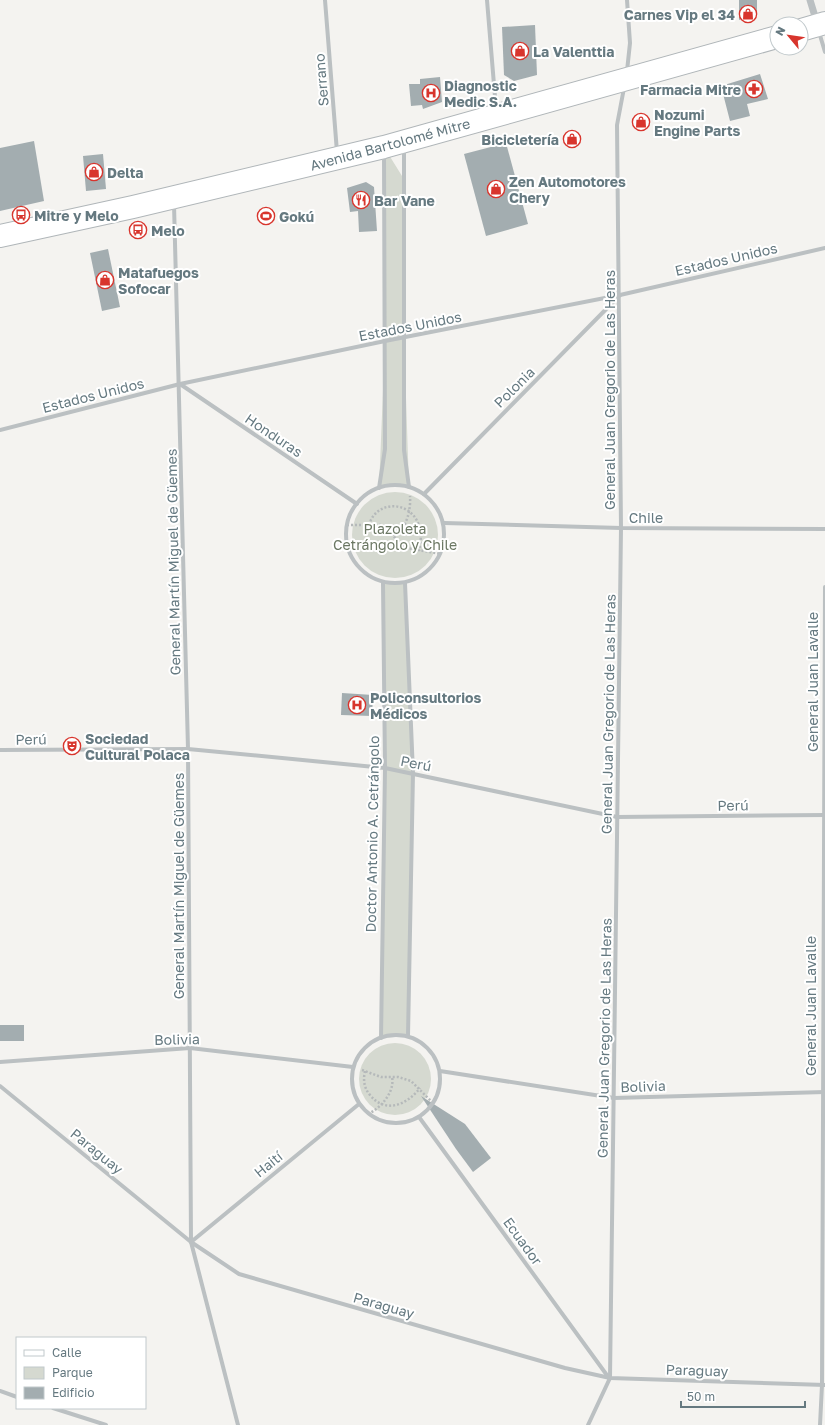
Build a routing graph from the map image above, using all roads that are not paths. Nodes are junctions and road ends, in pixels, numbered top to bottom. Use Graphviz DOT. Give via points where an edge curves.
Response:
graph roads {
  1 [pos="325,0"];
  2 [pos="486,0"];
  3 [pos="627,0"];
  4 [pos="810,0"];
  5 [pos="815,26"];
  6 [pos="769,39"];
  7 [pos="825,52"];
  8 [pos="626,80"];
  9 [pos="497,115"];
  10 [pos="394,144"];
  11 [pos="338,158"];
  12 [pos="174,197"];
  13 [pos="0,236"];
  14 [pos="825,248"];
  15 [pos="620,295"];
  16 [pos="404,338"];
  17 [pos="385,341"];
  18 [pos="180,384"];
  19 [pos="0,430"];
  20 [pos="409,487"];
  21 [pos="379,488"];
  22 [pos="424,494"];
  23 [pos="357,504"];
  24 [pos="444,523"];
  25 [pos="621,528"];
  26 [pos="825,528"];
  27 [pos="384,583"];
  28 [pos="405,583"];
  29 [pos="825,587"];
  30 [pos="825,683"];
  31 [pos="188,749"];
  32 [pos="0,750"];
  33 [pos="385,768"];
  34 [pos="413,773"];
  35 [pos="824,815"];
  36 [pos="618,817"];
  37 [pos="824,962"];
  38 [pos="408,1036"];
  39 [pos="380,1038"];
  40 [pos="190,1048"];
  41 [pos="0,1062"];
  42 [pos="353,1067"];
  43 [pos="440,1071"];
  44 [pos="0,1086"];
  45 [pos="824,1092"];
  46 [pos="614,1098"];
  47 [pos="359,1104"];
  48 [pos="419,1117"];
  49 [pos="191,1242"];
  50 [pos="824,1264"];
  51 [pos="610,1378"];
  52 [pos="823,1385"];
  53 [pos="0,1391"];
  54 [pos="16,1397"];
  55 [pos="56,1409"];
  56 [pos="106,1425"];
  57 [pos="238,1425"];
  58 [pos="588,1425"];
  59 [pos="820,1425"];
  1 -- 11 [label="street, Serrano"];
  2 -- 9 [label="street"];
  3 -- 8 [label="street, General Juan Gregorio de Las Heras" via="630,43"];
  4 -- 5 [label="street"];
  5 -- 7 [label="street"];
  6 -- 8 [label="main road, Avenida Bartolomé Mitre"];
  8 -- 9 [label="main road, Avenida Bartolomé Mitre"];
  8 -- 15 [label="street, General Juan Gregorio de Las Heras" via="617,125"];
  9 -- 10 [label="main road, Avenida Bartolomé Mitre"];
  10 -- 11 [label="main road, Avenida Bartolomé Mitre"];
  10 -- 16 [label="street"];
  10 -- 17 [label="street"];
  11 -- 12 [label="main road, Avenida Bartolomé Mitre"];
  12 -- 13 [label="main road, Avenida Bartolomé Mitre"];
  12 -- 18 [label="street, General Martín Miguel de Güemes"];
  14 -- 15 [label="street, Estados Unidos"];
  15 -- 16 [label="street, Estados Unidos"];
  15 -- 22 [label="street, Polonia"];
  15 -- 25 [label="street, General Juan Gregorio de Las Heras"];
  16 -- 17 [label="street, Estados Unidos"];
  16 -- 20 [label="street" via="404,450"];
  17 -- 18 [label="street, Estados Unidos"];
  17 -- 21 [label="street" via="385,449"];
  18 -- 19 [label="street, Estados Unidos"];
  18 -- 23 [label="street, Honduras"];
  18 -- 31 [label="street, General Martín Miguel de Güemes"];
  20 -- 21 [label="street" via="395,485"];
  20 -- 22 [label="street"];
  21 -- 23 [label="street" via="365,495"];
  22 -- 24 [label="street" via="440,512"];
  23 -- 27 [label="street" via="347,525 349,552 357,566 369,576"];
  24 -- 25 [label="street, Chile"];
  24 -- 28 [label="street" via="445,538 441,554 432,567 420,577"];
  25 -- 26 [label="street, Chile"];
  25 -- 36 [label="street, General Juan Gregorio de Las Heras"];
  27 -- 28 [label="street"];
  27 -- 33 [label="street, Doctor Antonio A. Cetrángolo"];
  28 -- 34 [label="street"];
  29 -- 30 [label="street, General Juan Lavalle"];
  30 -- 35 [label="street, General Juan Lavalle"];
  31 -- 32 [label="street, Perú"];
  31 -- 33 [label="street, Perú"];
  31 -- 40 [label="street, General Martín Miguel de Güemes"];
  33 -- 34 [label="street, Perú"];
  33 -- 39 [label="street, Doctor Antonio A. Cetrángolo"];
  34 -- 36 [label="street, Perú"];
  34 -- 38 [label="street"];
  35 -- 36 [label="street, Perú"];
  35 -- 37 [label="street, General Juan Lavalle"];
  36 -- 46 [label="street, General Juan Gregorio de Las Heras"];
  37 -- 45 [label="street, General Juan Lavalle"];
  38 -- 39 [label="street"];
  38 -- 43 [label="street" via="429,1049"];
  39 -- 42 [label="street" via="359,1054"];
  40 -- 41 [label="street, Bolivia"];
  40 -- 42 [label="street, Bolivia"];
  40 -- 49 [label="street, General Martín Miguel de Güemes"];
  42 -- 47 [label="street" via="353,1086"];
  43 -- 46 [label="street, Bolivia"];
  43 -- 48 [label="street" via="440,1084 433,1103"];
  44 -- 49 [label="street, Paraguay"];
  45 -- 46 [label="street, Bolivia"];
  45 -- 50 [label="street, General Juan Lavalle"];
  46 -- 51 [label="street, General Juan Gregorio de Las Heras"];
  47 -- 48 [label="street" via="368,1114 380,1121 406,1122"];
  47 -- 49 [label="street, Haití"];
  48 -- 51 [label="street, Ecuador"];
  49 -- 51 [label="street, Paraguay" via="239,1274 566,1368"];
  49 -- 57 [label="street, General Martín Miguel de Güemes"];
  50 -- 52 [label="street, General Juan Lavalle"];
  51 -- 52 [label="street, Paraguay"];
  51 -- 58 [label="street, General Juan Gregorio de Las Heras"];
  52 -- 59 [label="street, General Juan Lavalle"];
  53 -- 54 [label="street"];
  55 -- 56 [label="street"];
}
